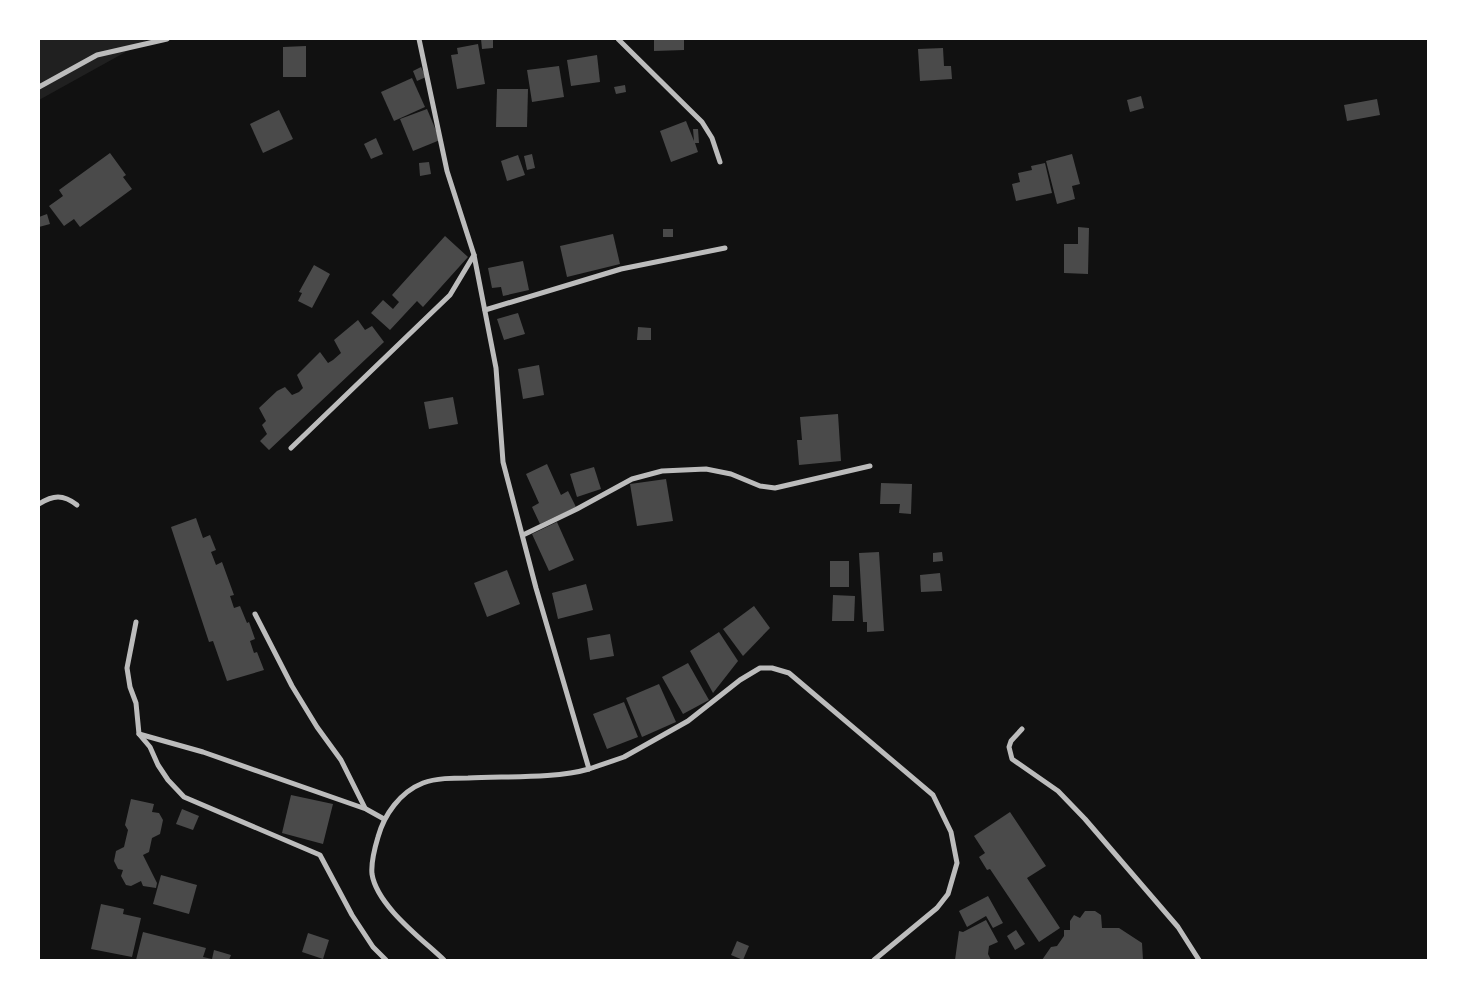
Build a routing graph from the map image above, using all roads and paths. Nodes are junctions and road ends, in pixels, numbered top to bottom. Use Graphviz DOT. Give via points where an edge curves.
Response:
graph roads {
  1 [pos="167,39"];
  2 [pos="419,39"];
  3 [pos="618,39"];
  4 [pos="39,87"];
  5 [pos="720,162"];
  6 [pos="724,248"];
  7 [pos="474,255"];
  8 [pos="485,310"];
  9 [pos="291,448"];
  10 [pos="870,466"];
  11 [pos="39,504"];
  12 [pos="77,505"];
  13 [pos="522,535"];
  14 [pos="255,614"];
  15 [pos="136,622"];
  16 [pos="1022,729"];
  17 [pos="139,734"];
  18 [pos="589,769"];
  19 [pos="366,809"];
  20 [pos="384,819"];
  21 [pos="386,960"];
  22 [pos="444,960"];
  23 [pos="874,960"];
  24 [pos="1198,960"];
  1 -- 4 [label="street" via="97,55"];
  2 -- 7 [label="street" via="447,171"];
  3 -- 5 [label="street" via="702,122 712,138"];
  6 -- 8 [label="street" via="620,270"];
  7 -- 8 [label="street"];
  7 -- 9 [label="street" via="450,295"];
  8 -- 13 [label="street" via="496,368 503,462"];
  10 -- 13 [label="street" via="775,488 706,468 662,471 632,479"];
  11 -- 12 [label="street" via="58,496"];
  13 -- 18 [label="street"];
  14 -- 19 [label="street" via="292,686 341,760"];
  15 -- 17 [label="street" via="127,668 136,703"];
  16 -- 24 [label="street" via="1010,741 1012,759 1058,791 1085,819 1178,927"];
  17 -- 19 [label="street" via="203,752"];
  17 -- 21 [label="street" via="168,780 184,797 320,855 352,915 373,947"];
  18 -- 20 [label="street" via="449,778 423,783 406,792"];
  18 -- 23 [label="street" via="624,757 688,721 760,668 789,673 933,796 951,832 957,863 948,894"];
  19 -- 20 [label="street"];
  20 -- 22 [label="street" via="372,873 378,891 391,910"];
}
